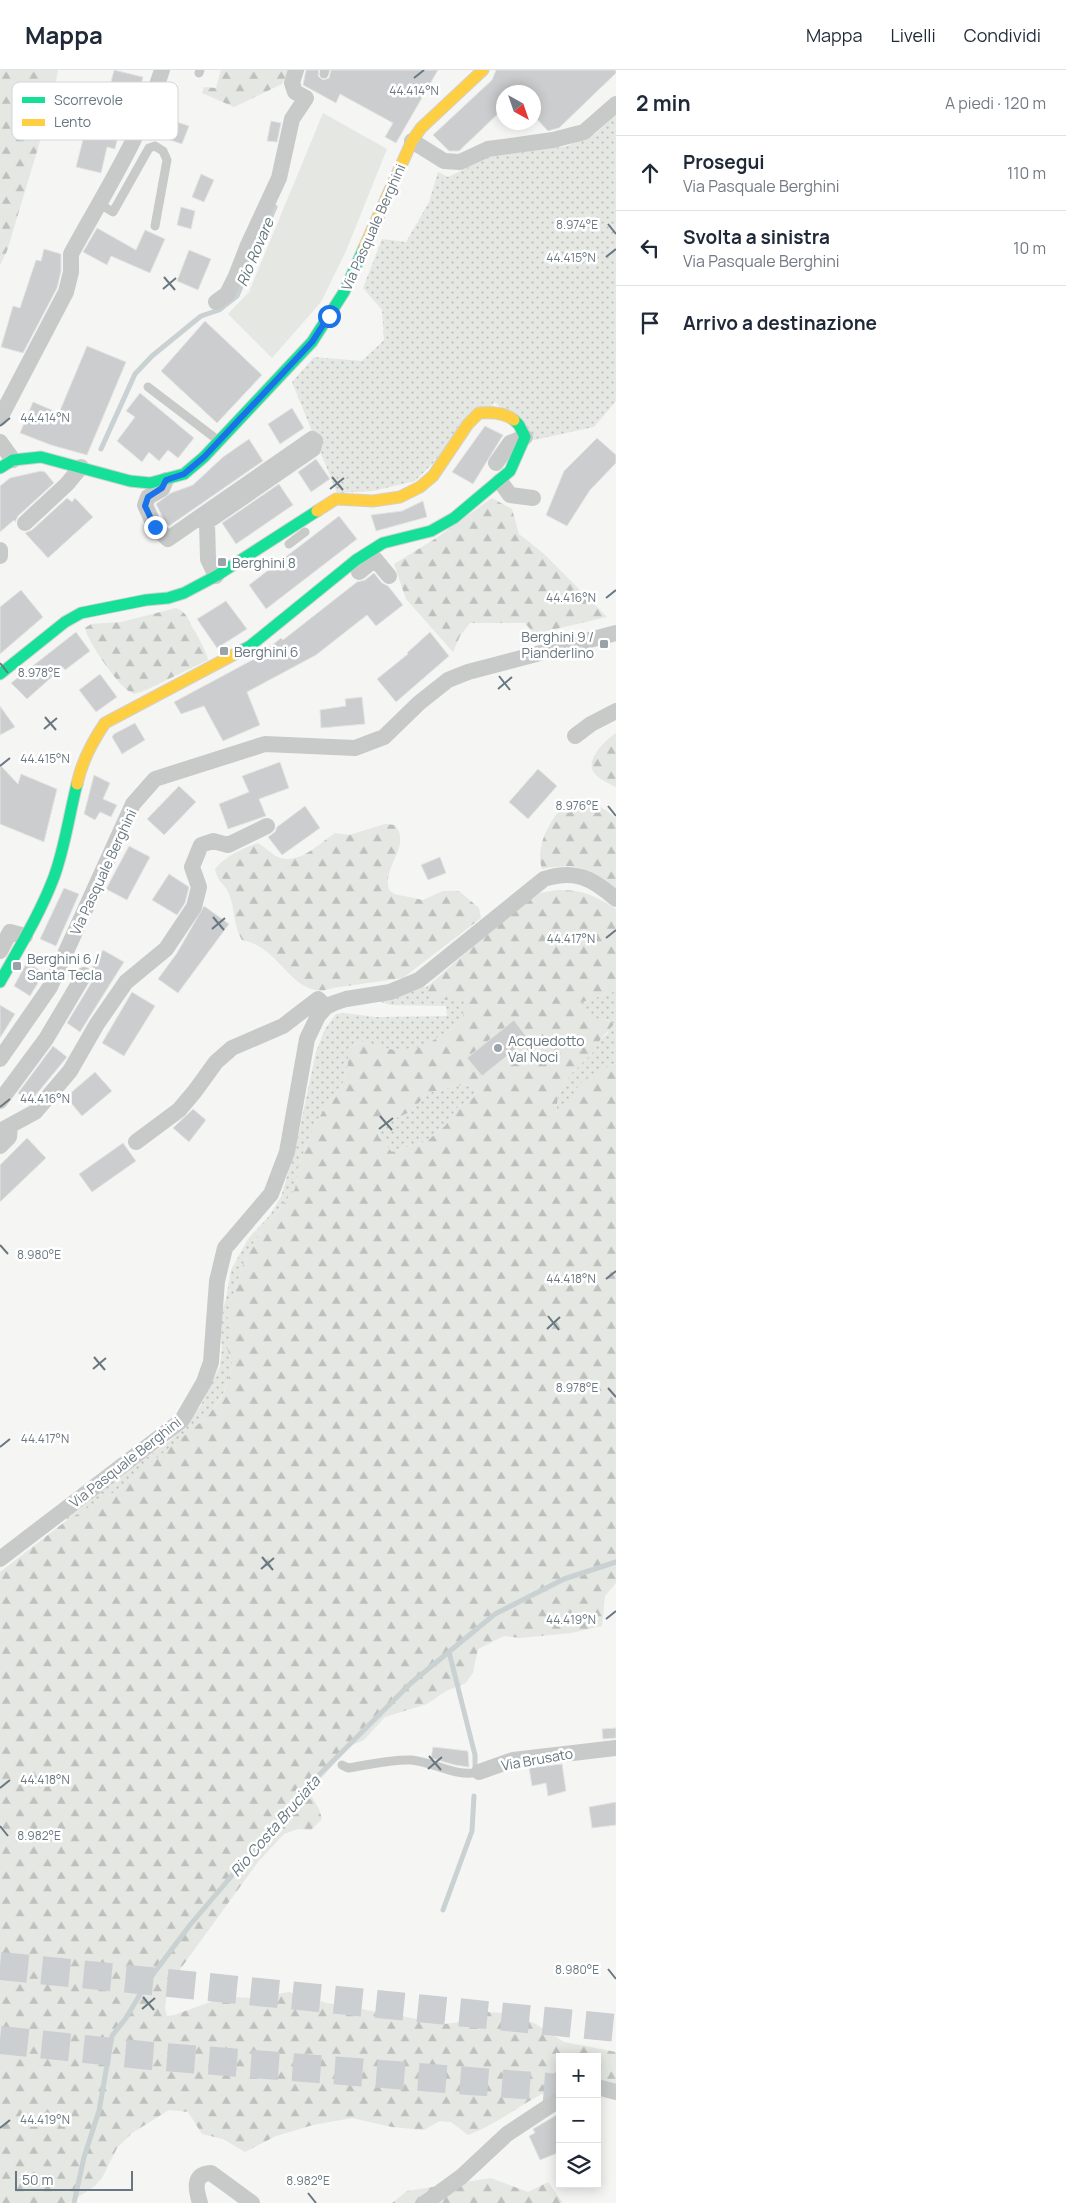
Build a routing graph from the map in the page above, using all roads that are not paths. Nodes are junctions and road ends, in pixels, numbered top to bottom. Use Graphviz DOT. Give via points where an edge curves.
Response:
graph roads {
  1 [pos="148,70"];
  2 [pos="162,70"];
  3 [pos="296,70"];
  4 [pos="475,74"];
  5 [pos="151,82"];
  6 [pos="158,82"];
  7 [pos="616,104"];
  8 [pos="131,140"];
  9 [pos="412,141"];
  10 [pos="98,204"];
  11 [pos="155,226"];
  12 [pos="216,302"];
  13 [pos="148,387"];
  14 [pos="0,418"];
  15 [pos="525,437"];
  16 [pos="219,441"];
  17 [pos="0,442"];
  18 [pos="496,463"];
  19 [pos="7,464"];
  20 [pos="81,468"];
  21 [pos="166,480"];
  22 [pos="500,481"];
  23 [pos="533,498"];
  24 [pos="350,499"];
  25 [pos="25,523"];
  26 [pos="289,544"];
  27 [pos="0,550"];
  28 [pos="0,556"];
  29 [pos="216,576"];
  30 [pos="389,576"];
  31 [pos="278,625"];
  32 [pos="616,633"];
  33 [pos="0,674"];
  34 [pos="616,711"];
  35 [pos="575,736"];
  36 [pos="267,826"];
  37 [pos="76,828"];
  38 [pos="62,846"];
  39 [pos="616,899"];
  40 [pos="25,936"];
  41 [pos="0,951"];
  42 [pos="84,975"];
  43 [pos="0,982"];
  44 [pos="326,1007"];
  45 [pos="0,1059"];
  46 [pos="0,1101"];
  47 [pos="5,1128"];
  48 [pos="136,1142"];
  49 [pos="0,1146"];
  50 [pos="0,1559"];
  51 [pos="616,1748"];
  52 [pos="342,1765"];
  53 [pos="479,1772"];
  54 [pos="601,2088"];
  55 [pos="616,2092"];
  56 [pos="556,2102"];
  57 [pos="200,2203"];
  58 [pos="252,2203"];
  59 [pos="425,2203"];
  1 -- 5 [label="street"];
  2 -- 6 [label="street"];
  3 -- 12 [label="street" via="292,83 295,92 306,98 292,119 279,178 227,294"];
  4 -- 9 [label="street, Via Pasquale Berghini"];
  7 -- 9 [label="street" via="584,132 488,149 460,162 444,161"];
  8 -- 10 [label="street"];
  9 -- 16 [label="street, Via Pasquale Berghini" via="344,292 315,344"];
  10 -- 11 [label="lane" via="114,212 149,148 155,146 163,151 167,160"];
  10 -- 14 [label="street" via="71,254 66,292"];
  13 -- 16 [label="lane"];
  15 -- 18 [label="street" via="510,443"];
  15 -- 22 [label="street" via="520,454"];
  15 -- 24 [label="street" via="510,417 494,412 479,413 433,476 420,487 400,497 373,501"];
  16 -- 21 [label="street, Via Pasquale Berghini" via="184,474"];
  17 -- 19 [label="street"];
  19 -- 20 [label="street, Via Pasquale Berghini" via="41,456"];
  20 -- 21 [label="street, Via Pasquale Berghini" via="130,481 150,483"];
  20 -- 25 [label="street"];
  21 -- 29 [label="street, Via Pasquale Berghini" via="162,488 148,497 145,506 155,527 168,539 312,439 315,441 313,449 207,522 208,559"];
  22 -- 23 [label="street" via="510,495"];
  22 -- 31 [label="street" via="454,518 431,531 383,543 356,560"];
  24 -- 26 [label="lane"];
  24 -- 29 [label="street" via="336,500"];
  27 -- 28 [label="street"];
  29 -- 33 [label="street" via="184,594 80,613"];
  30 -- 31 [label="street" via="375,560 298,622"];
  31 -- 38 [label="street" via="250,646 105,723 93,736 75,788"];
  32 -- 45 [label="street, Via Pasquale Berghini" via="448,680 418,703 384,737 355,748 265,744 154,779 133,804 50,987"];
  34 -- 35 [label="street"];
  36 -- 47 [label="street" via="228,845 213,841 201,845 192,867 199,887 194,907 166,949 126,982 70,1071 35,1112"];
  37 -- 38 [label="lane"];
  38 -- 40 [label="street" via="54,876"];
  39 -- 44 [label="street" via="581,876 559,874 544,879 419,980 390,992 346,999"];
  40 -- 41 [label="street" via="10,932"];
  40 -- 43 [label="street"];
  42 -- 46 [label="street" via="46,1039"];
  44 -- 48 [label="street" via="318,999 283,1026 232,1048 216,1062 179,1110"];
  44 -- 50 [label="street, Via Pasquale Berghini" via="307,1039 287,1152 271,1194 225,1248 217,1281 210,1362 204,1382 182,1420"];
  47 -- 49 [label="street" via="9,1137"];
  51 -- 53 [label="street, Via Brusato" via="513,1760"];
  52 -- 53 [label="lane, Via Brusato" via="348,1768 410,1760 465,1775"];
  54 -- 55 [label="street"];
  56 -- 59 [label="street" via="507,2134 461,2177"];
  57 -- 58 [label="street" via="197,2181 202,2175 211,2173"];
}
